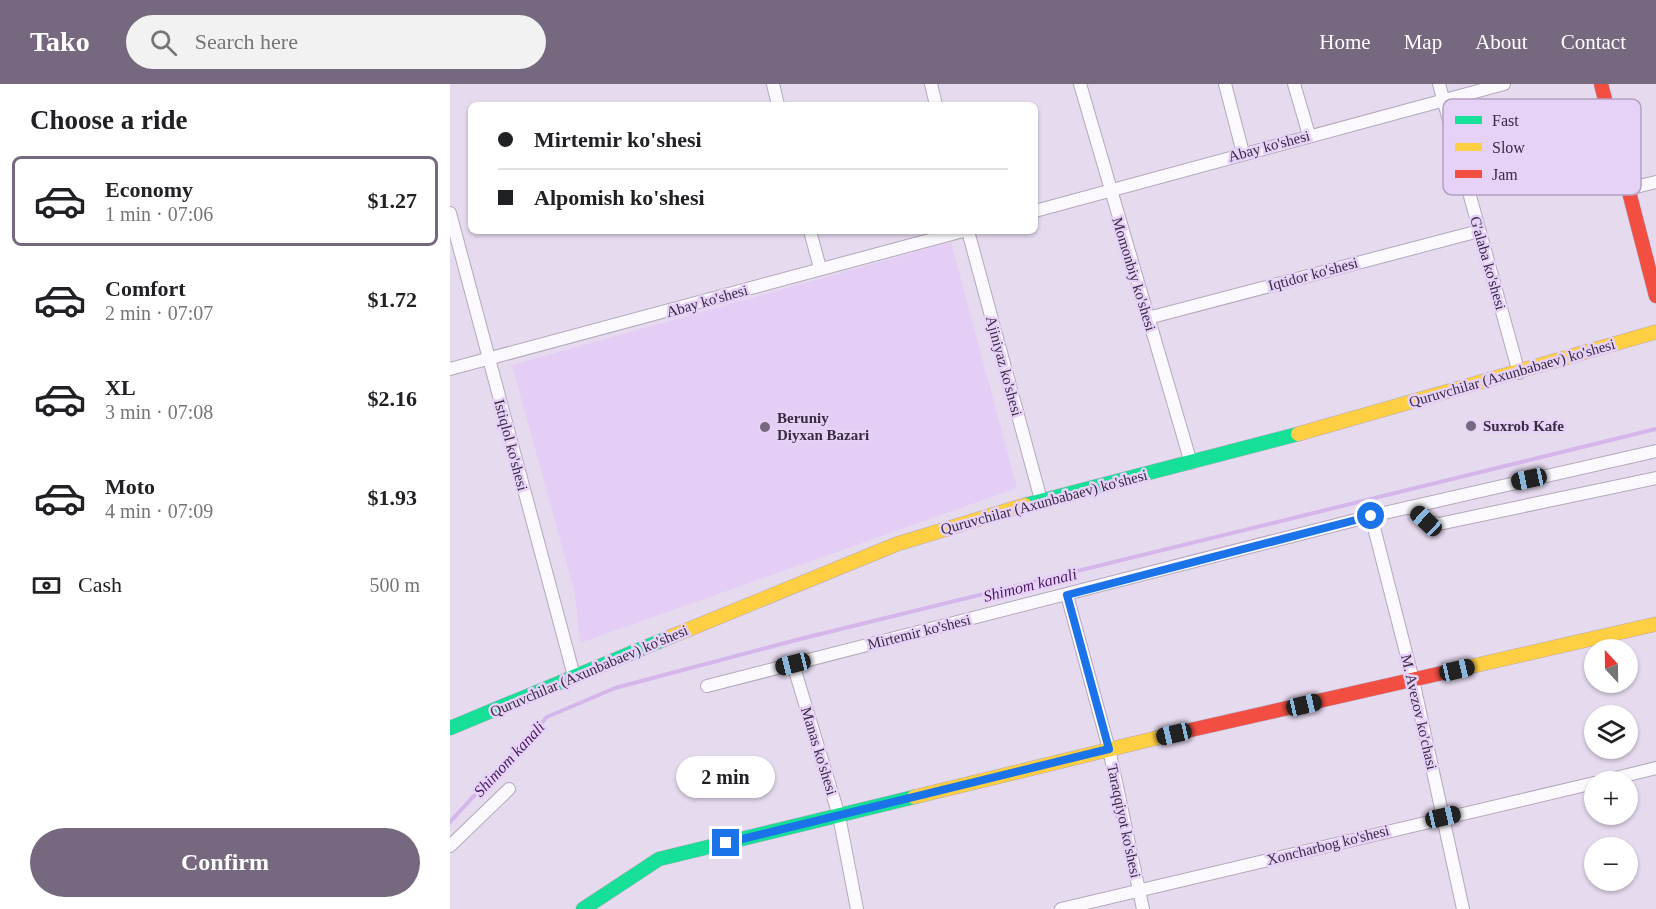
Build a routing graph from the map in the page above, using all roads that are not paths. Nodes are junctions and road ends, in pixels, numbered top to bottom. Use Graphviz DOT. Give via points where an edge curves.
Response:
graph roads {
  1 [pos="773,84"];
  2 [pos="931,84"];
  3 [pos="1080,84"];
  4 [pos="1225,84"];
  5 [pos="1294,84"];
  6 [pos="1439,84"];
  7 [pos="1504,84"];
  8 [pos="1601,84"];
  9 [pos="1443,99"];
  10 [pos="1605,99"];
  11 [pos="777,102"];
  12 [pos="935,102"];
  13 [pos="1309,135"];
  14 [pos="1243,153"];
  15 [pos="1656,182"];
  16 [pos="1641,186"];
  17 [pos="1109,190"];
  18 [pos="1469,195"];
  19 [pos="1629,195"];
  20 [pos="1038,210"];
  21 [pos="450,213"];
  22 [pos="1479,231"];
  23 [pos="811,234"];
  24 [pos="951,234"];
  25 [pos="969,234"];
  26 [pos="820,268"];
  27 [pos="1656,296"];
  28 [pos="1148,318"];
  29 [pos="1656,332"];
  30 [pos="487,358"];
  31 [pos="450,369"];
  32 [pos="1519,373"];
  33 [pos="1656,452"];
  34 [pos="1191,463"];
  35 [pos="1656,478"];
  36 [pos="1041,500"];
  37 [pos="1410,507"];
  38 [pos="1371,516"];
  39 [pos="1067,595"];
  40 [pos="1656,624"];
  41 [pos="793,664"];
  42 [pos="574,676"];
  43 [pos="1413,680"];
  44 [pos="707,686"];
  45 [pos="450,728"];
  46 [pos="1109,749"];
  47 [pos="1656,768"];
  48 [pos="1638,772"];
  49 [pos="1584,785"];
  50 [pos="509,789"];
  51 [pos="838,816"];
  52 [pos="1443,817"];
  53 [pos="450,846"];
  54 [pos="1139,891"];
  55 [pos="583,909"];
  56 [pos="857,909"];
  57 [pos="1061,909"];
  58 [pos="1143,909"];
  59 [pos="1463,909"];
  1 -- 11 [label="street"];
  2 -- 12 [label="street"];
  3 -- 17 [label="street, Momonbiy ko'shesi"];
  4 -- 14 [label="street"];
  5 -- 13 [label="street"];
  6 -- 9 [label="street, G'alaba ko'shesi"];
  7 -- 9 [label="street, Abay ko'shesi"];
  8 -- 10 [label="street"];
  9 -- 13 [label="street, Abay ko'shesi"];
  13 -- 14 [label="street, Abay ko'shesi"];
  14 -- 17 [label="street, Abay ko'shesi"];
  15 -- 16 [label="street"];
  17 -- 20 [label="street, Abay ko'shesi"];
  17 -- 28 [label="street, Momonbiy ko'shesi"];
  18 -- 22 [label="street, G'alaba ko'shesi"];
  19 -- 27 [label="street"];
  21 -- 30 [label="street, Istiqlol ko'shesi"];
  22 -- 28 [label="street, Iqtidor ko'shesi"];
  22 -- 32 [label="street, G'alaba ko'shesi"];
  23 -- 26 [label="street"];
  24 -- 26 [label="street, Abay ko'shesi"];
  25 -- 36 [label="street, Ajiniyaz ko'shesi"];
  26 -- 30 [label="street, Abay ko'shesi"];
  28 -- 34 [label="street, Momonbiy ko'shesi"];
  29 -- 32 [label="street, Quruvchilar (Axunbabaev) ko'shesi"];
  30 -- 31 [label="street, Abay ko'shesi"];
  30 -- 42 [label="street, Istiqlol ko'shesi"];
  32 -- 34 [label="street, Quruvchilar (Axunbabaev) ko'shesi"];
  33 -- 37 [label="street, Mirtemir ko'shesi"];
  34 -- 36 [label="street, Quruvchilar (Axunbabaev) ko'shesi"];
  35 -- 37 [label="street" via="1439,524 1426,521"];
  36 -- 42 [label="street, Quruvchilar (Axunbabaev) ko'shesi" via="897,544"];
  37 -- 38 [label="street, Mirtemir ko'shesi"];
  38 -- 39 [label="street, Mirtemir ko'shesi"];
  38 -- 43 [label="street, M. Avezov ko'chasi"];
  39 -- 41 [label="street, Mirtemir ko'shesi"];
  39 -- 46 [label="street, Taraqqiyot ko'shesi"];
  40 -- 43 [label="street"];
  41 -- 44 [label="street, Mirtemir ko'shesi"];
  41 -- 51 [label="street, Manas ko'shesi"];
  42 -- 45 [label="street, Quruvchilar (Axunbabaev) ko'shesi"];
  43 -- 46 [label="street"];
  43 -- 52 [label="street, M. Avezov ko'chasi"];
  46 -- 51 [label="street"];
  46 -- 54 [label="street, Taraqqiyot ko'shesi"];
  47 -- 48 [label="street"];
  49 -- 52 [label="street, Xoncharbog ko'shesi"];
  50 -- 53 [label="street"];
  51 -- 55 [label="street" via="659,859"];
  51 -- 56 [label="street, Manas ko'shesi"];
  52 -- 54 [label="street, Xoncharbog ko'shesi"];
  52 -- 59 [label="street, M. Avezov ko'chasi"];
  54 -- 57 [label="street, Xoncharbog ko'shesi"];
  54 -- 58 [label="street, Taraqqiyot ko'shesi"];
}
